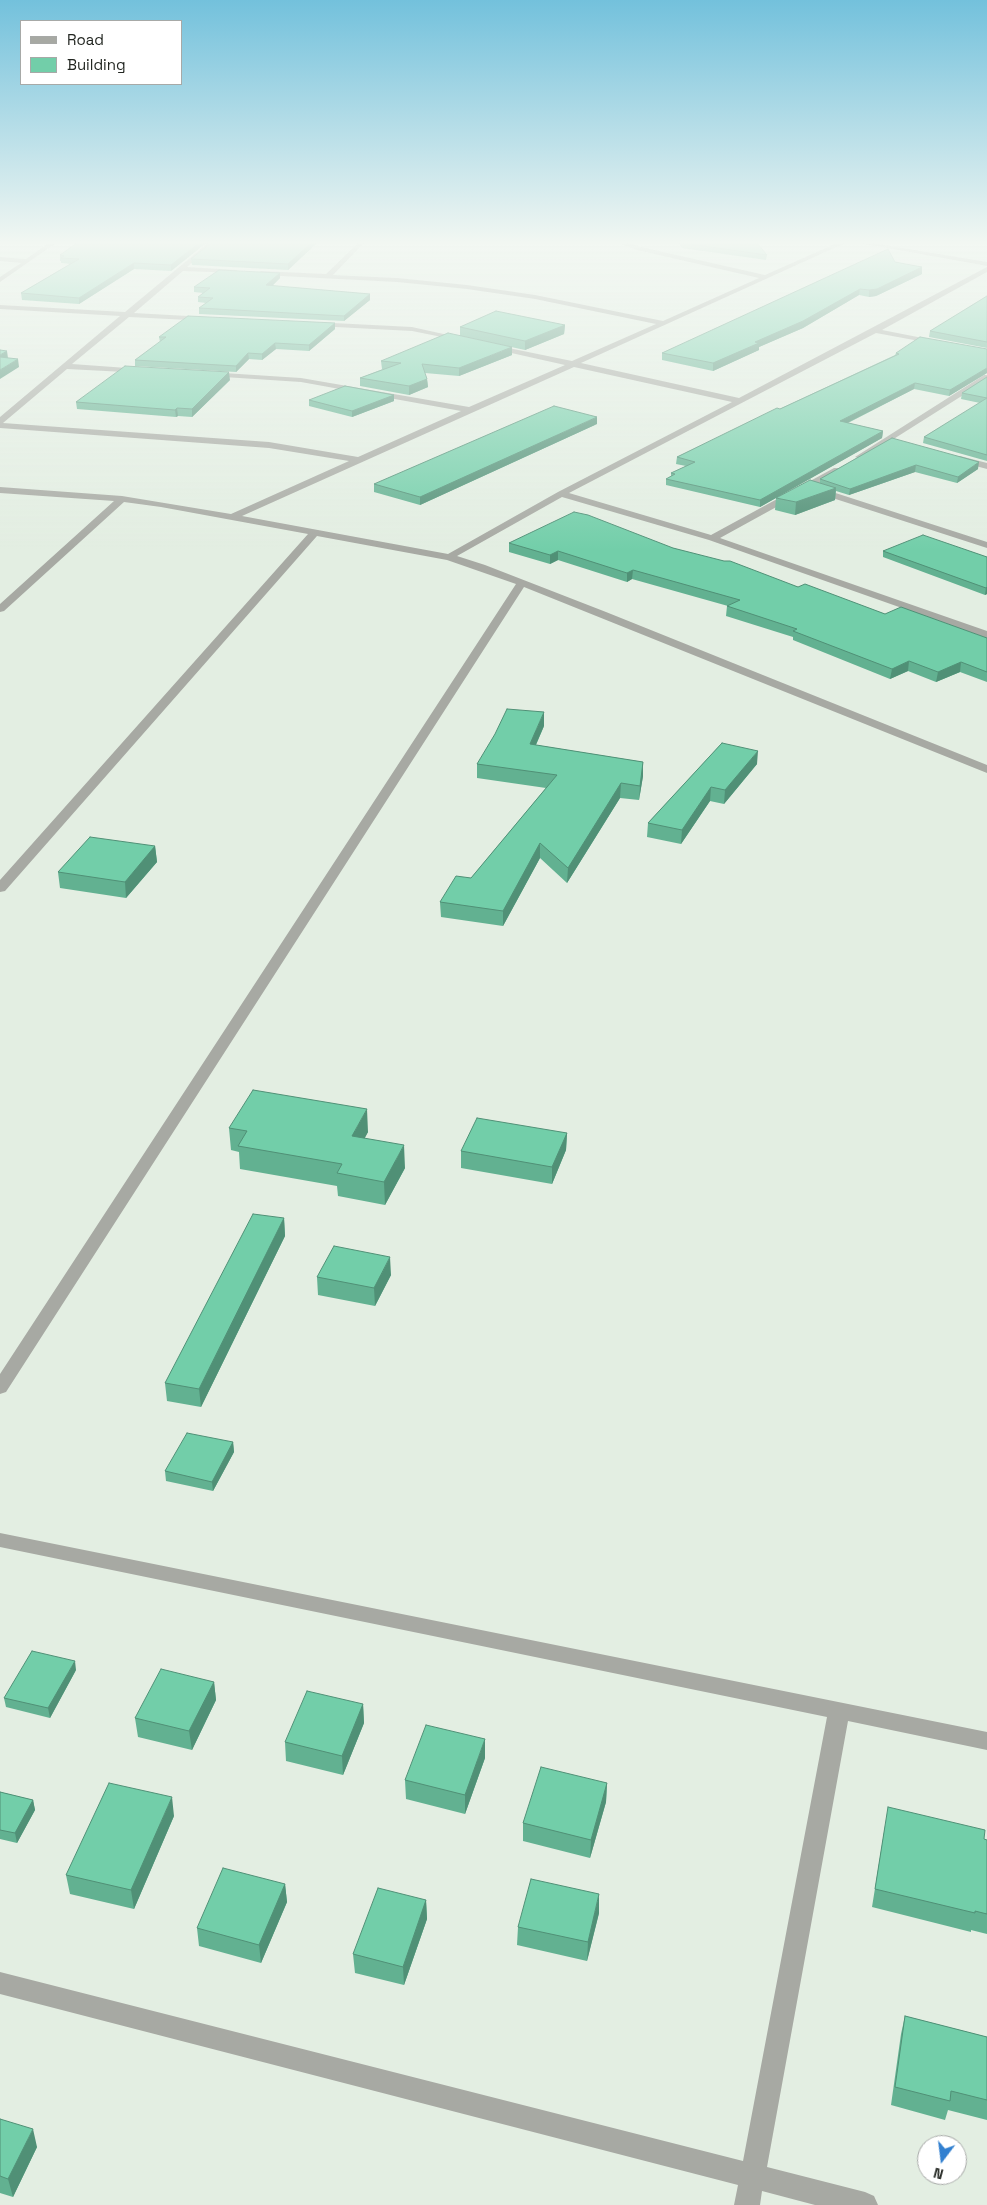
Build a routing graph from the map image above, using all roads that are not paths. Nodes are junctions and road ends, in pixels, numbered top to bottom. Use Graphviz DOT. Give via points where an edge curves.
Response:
graph roads {
  1 [pos="89,346"];
  2 [pos="492,346"];
  3 [pos="613,346"];
  4 [pos="846,346"];
  5 [pos="573,364"];
  6 [pos="65,366"];
  7 [pos="153,371"];
  8 [pos="202,374"];
  9 [pos="987,377"];
  10 [pos="739,401"];
  11 [pos="470,410"];
  12 [pos="0,421"];
  13 [pos="0,425"];
  14 [pos="952,456"];
  15 [pos="359,460"];
  16 [pos="987,466"];
  17 [pos="808,487"];
  18 [pos="0,490"];
  19 [pos="561,494"];
  20 [pos="122,499"];
  21 [pos="232,517"];
  22 [pos="315,532"];
  23 [pos="712,538"];
  24 [pos="987,545"];
  25 [pos="449,557"];
  26 [pos="521,583"];
  27 [pos="0,608"];
  28 [pos="987,635"];
  29 [pos="987,769"];
  30 [pos="0,888"];
  31 [pos="0,1388"];
  32 [pos="0,1540"];
  33 [pos="839,1711"];
  34 [pos="987,1741"];
  35 [pos="0,1983"];
  36 [pos="752,2176"];
  37 [pos="747,2205"];
  38 [pos="865,2205"];
  1 -- 6 [label="street"];
  2 -- 5 [label="street"];
  3 -- 5 [label="street"];
  4 -- 10 [label="street"];
  5 -- 10 [label="street"];
  5 -- 11 [label="street"];
  6 -- 7 [label="street"];
  6 -- 12 [label="street"];
  8 -- 11 [label="street" via="301,380"];
  9 -- 17 [label="street" via="895,440"];
  10 -- 19 [label="street"];
  11 -- 15 [label="street"];
  13 -- 15 [label="street" via="270,445"];
  14 -- 16 [label="street"];
  15 -- 21 [label="street"];
  17 -- 23 [label="street"];
  17 -- 24 [label="street"];
  18 -- 20 [label="street"];
  19 -- 23 [label="street"];
  19 -- 25 [label="street"];
  20 -- 21 [label="street"];
  20 -- 27 [label="street"];
  21 -- 22 [label="street"];
  22 -- 25 [label="street"];
  22 -- 30 [label="street"];
  23 -- 28 [label="street"];
  25 -- 26 [label="street"];
  26 -- 29 [label="street"];
  26 -- 31 [label="street"];
  32 -- 33 [label="street"];
  33 -- 34 [label="street"];
  33 -- 36 [label="street"];
  35 -- 36 [label="street"];
  36 -- 37 [label="street"];
  36 -- 38 [label="street"];
}
